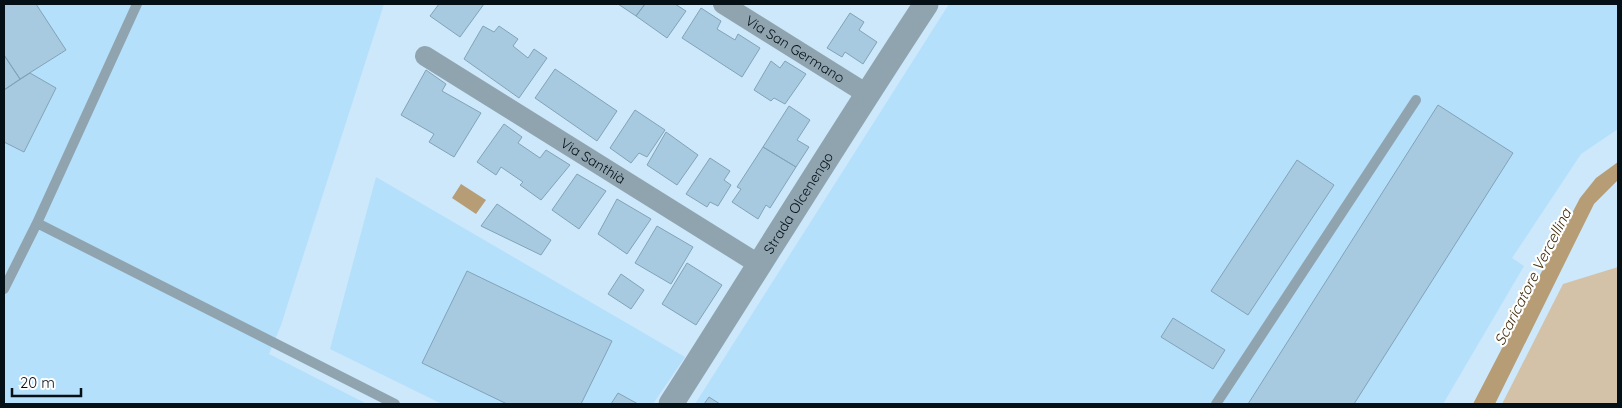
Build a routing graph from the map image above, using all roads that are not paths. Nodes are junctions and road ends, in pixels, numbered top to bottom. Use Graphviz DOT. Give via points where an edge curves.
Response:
graph roads {
  1 [pos="137,4"];
  2 [pos="723,4"];
  3 [pos="926,4"];
  4 [pos="425,56"];
  5 [pos="867,94"];
  6 [pos="1416,100"];
  7 [pos="37,223"];
  8 [pos="760,266"];
  9 [pos="4,289"];
  10 [pos="395,404"];
  11 [pos="671,404"];
  12 [pos="1216,404"];
  1 -- 7 [label="lane"];
  2 -- 5 [label="street, Via San Germano"];
  3 -- 5 [label="street, Strada Olcenengo"];
  4 -- 8 [label="street, Via Santhià"];
  5 -- 8 [label="street, Strada Olcenengo"];
  6 -- 12 [label="lane"];
  7 -- 9 [label="lane"];
  7 -- 10 [label="lane"];
  8 -- 11 [label="street, Strada Olcenengo"];
}
